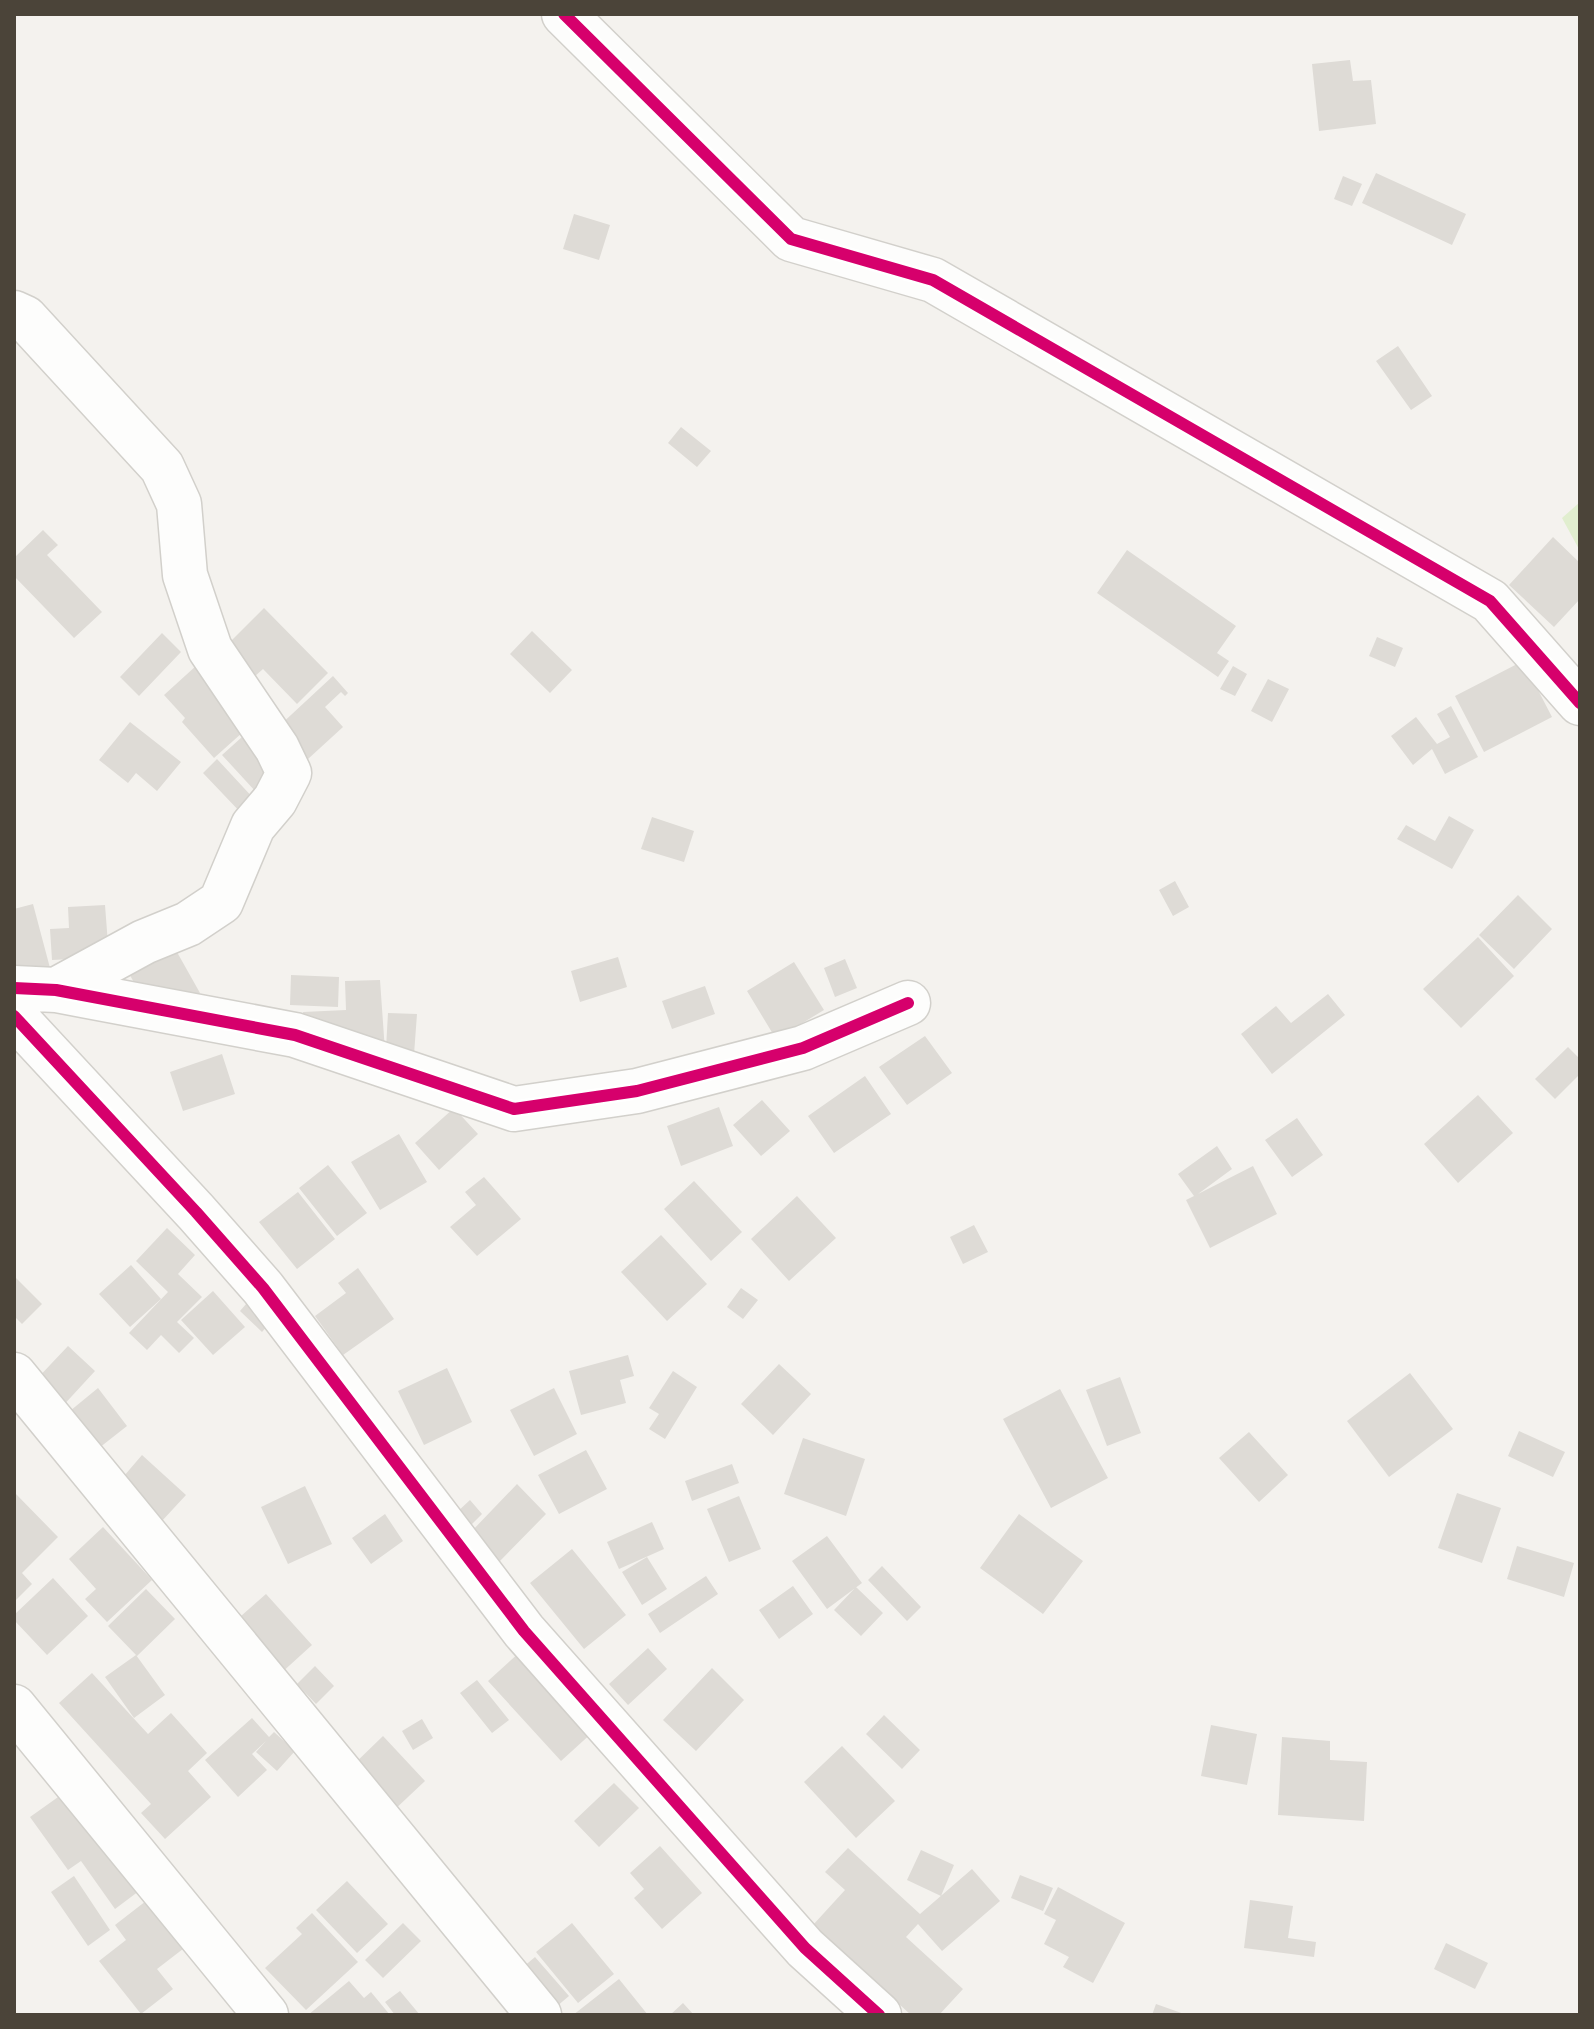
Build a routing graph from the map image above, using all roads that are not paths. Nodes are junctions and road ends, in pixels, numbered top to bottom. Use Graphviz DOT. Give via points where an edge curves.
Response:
graph roads {
  1 [pos="564,14"];
  2 [pos="14,313"];
  3 [pos="1580,703"];
  4 [pos="35,989"];
  5 [pos="908,1003"];
  6 [pos="14,1016"];
  7 [pos="14,1375"];
  8 [pos="14,1707"];
  9 [pos="266,2015"];
  10 [pos="539,2015"];
  11 [pos="879,2015"];
  1 -- 3 [label="street" via="791,239 933,280 1490,601"];
  2 -- 4 [label="street" via="25,318 162,467 179,504 185,575 210,649 289,773 253,826 221,902 188,924"];
  4 -- 5 [label="street" via="295,1035 514,1109 637,1091 803,1048"];
  6 -- 11 [label="street" via="263,1288 524,1631 805,1948"];
  7 -- 10 [label="street"];
  8 -- 9 [label="street"];
}
